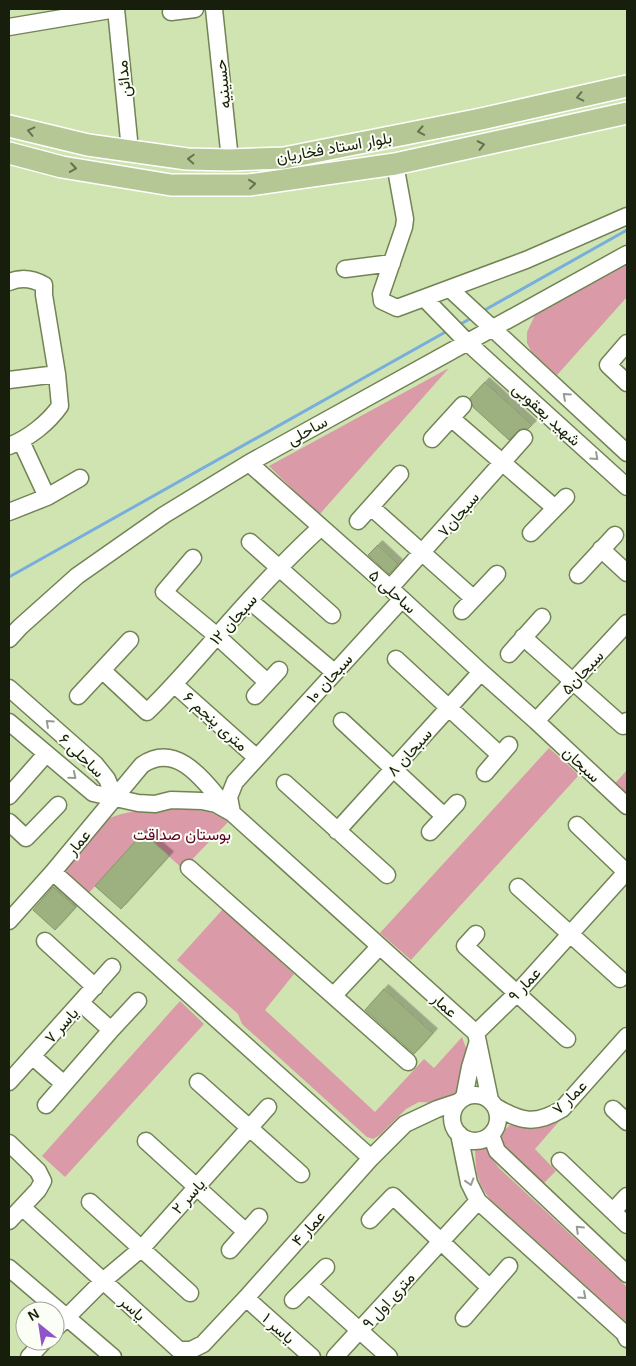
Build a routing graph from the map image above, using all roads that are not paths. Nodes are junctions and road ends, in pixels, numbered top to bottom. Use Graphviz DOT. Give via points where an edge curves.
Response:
graph roads {
  1 [pos="116,9"];
  2 [pos="195,9"];
  3 [pos="214,9"];
  4 [pos="171,12"];
  5 [pos="9,27"];
  6 [pos="627,86"];
  7 [pos="627,113"];
  8 [pos="9,126"];
  9 [pos="130,150"];
  10 [pos="9,153"];
  11 [pos="230,160"];
  12 [pos="395,164"];
  13 [pos="627,216"];
  14 [pos="627,254"];
  15 [pos="392,263"];
  16 [pos="345,268"];
  17 [pos="9,282"];
  18 [pos="450,289"];
  19 [pos="426,299"];
  20 [pos="492,328"];
  21 [pos="467,342"];
  22 [pos="627,343"];
  23 [pos="56,374"];
  24 [pos="9,380"];
  25 [pos="627,383"];
  26 [pos="463,405"];
  27 [pos="451,418"];
  28 [pos="524,438"];
  29 [pos="432,439"];
  30 [pos="15,443"];
  31 [pos="627,453"];
  32 [pos="249,463"];
  33 [pos="503,463"];
  34 [pos="400,474"];
  35 [pos="80,478"];
  36 [pos="627,487"];
  37 [pos="47,497"];
  38 [pos="371,507"];
  39 [pos="9,512"];
  40 [pos="358,521"];
  41 [pos="321,527"];
  42 [pos="530,533"];
  43 [pos="614,535"];
  44 [pos="250,542"];
  45 [pos="601,549"];
  46 [pos="424,553"];
  47 [pos="193,558"];
  48 [pos="279,568"];
  49 [pos="627,573"];
  50 [pos="497,574"];
  51 [pos="578,575"];
  52 [pos="396,594"];
  53 [pos="473,598"];
  54 [pos="249,600"];
  55 [pos="462,611"];
  56 [pos="332,615"];
  57 [pos="542,617"];
  58 [pos="627,624"];
  59 [pos="217,636"];
  60 [pos="523,637"];
  61 [pos="9,638"];
  62 [pos="130,640"];
  63 [pos="509,654"];
  64 [pos="396,659"];
  65 [pos="102,670"];
  66 [pos="279,670"];
  67 [pos="334,672"];
  68 [pos="481,672"];
  69 [pos="267,682"];
  70 [pos="573,682"];
  71 [pos="175,685"];
  72 [pos="9,688"];
  73 [pos="78,696"];
  74 [pos="255,696"];
  75 [pos="448,708"];
  76 [pos="342,721"];
  77 [pos="536,721"];
  78 [pos="9,722"];
  79 [pos="625,723"];
  80 [pos="46,754"];
  81 [pos="257,758"];
  82 [pos="393,769"];
  83 [pos="485,772"];
  84 [pos="285,783"];
  85 [pos="9,795"];
  86 [pos="115,798"];
  87 [pos="457,803"];
  88 [pos="58,805"];
  89 [pos="627,806"];
  90 [pos="232,813"];
  91 [pos="444,816"];
  92 [pos="9,822"];
  93 [pos="577,825"];
  94 [pos="337,831"];
  95 [pos="430,832"];
  96 [pos="189,868"];
  97 [pos="53,872"];
  98 [pos="627,872"];
  99 [pos="387,875"];
  100 [pos="518,887"];
  101 [pos="9,921"];
  102 [pos="570,935"];
  103 [pos="470,940"];
  104 [pos="45,941"];
  105 [pos="379,947"];
  106 [pos="112,968"];
  107 [pos="619,980"];
  108 [pos="96,987"];
  109 [pos="517,993"];
  110 [pos="334,995"];
  111 [pos="138,1001"];
  112 [pos="81,1003"];
  113 [pos="110,1030"];
  114 [pos="627,1036"];
  115 [pos="477,1038"];
  116 [pos="567,1039"];
  117 [pos="32,1056"];
  118 [pos="408,1062"];
  119 [pos="11,1074"];
  120 [pos="198,1082"];
  121 [pos="64,1084"];
  122 [pos="461,1100"];
  123 [pos="493,1103"];
  124 [pos="46,1105"];
  125 [pos="268,1107"];
  126 [pos="613,1109"];
  127 [pos="627,1122"];
  128 [pos="405,1124"];
  129 [pos="249,1128"];
  130 [pos="457,1131"];
  131 [pos="491,1135"];
  132 [pos="146,1141"];
  133 [pos="9,1143"];
  134 [pos="371,1158"];
  135 [pos="560,1161"];
  136 [pos="301,1174"];
  137 [pos="197,1187"];
  138 [pos="627,1196"];
  139 [pos="478,1201"];
  140 [pos="90,1202"];
  141 [pos="22,1208"];
  142 [pos="613,1211"];
  143 [pos="259,1217"];
  144 [pos="370,1220"];
  145 [pos="9,1221"];
  146 [pos="627,1225"];
  147 [pos="246,1232"];
  148 [pos="441,1242"];
  149 [pos="142,1248"];
  150 [pos="230,1250"];
  151 [pos="509,1266"];
  152 [pos="326,1267"];
  153 [pos="9,1268"];
  154 [pos="627,1274"];
  155 [pos="103,1281"];
  156 [pos="309,1285"];
  157 [pos="489,1288"];
  158 [pos="190,1293"];
  159 [pos="246,1298"];
  160 [pos="293,1300"];
  161 [pos="66,1316"];
  162 [pos="464,1318"];
  163 [pos="360,1331"];
  164 [pos="627,1338"];
  165 [pos="305,1355"];
  166 [pos="113,1357"];
  167 [pos="335,1357"];
  168 [pos="389,1357"];
  1 -- 5 [label="street"];
  1 -- 9 [label="street, مدائن"];
  2 -- 4 [label="street"];
  3 -- 11 [label="street, حسینیه"];
  6 -- 11 [label="main road, بلوار استاد فخاریان, one-way" via="481,120 284,158"];
  12 -- 7 [label="main road, بلوار استاد فخاریان, one-way"];
  9 -- 8 [label="main road, بلوار استاد فخاریان, one-way" via="88,145"];
  11 -- 9 [label="main road, بلوار استاد فخاریان, one-way" via="187,159"];
  10 -- 12 [label="main road, بلوار استاد فخاریان, one-way" via="62,167 171,185 248,185"];
  12 -- 15 [label="street" via="405,219"];
  13 -- 18 [label="street"];
  14 -- 20 [label="street, ساحلی"];
  15 -- 16 [label="street"];
  15 -- 19 [label="street" via="381,294 382,302 397,308"];
  17 -- 23 [label="street" via="18,278 36,280 44,285"];
  18 -- 19 [label="street"];
  18 -- 20 [label="street, شهید یعقوبی"];
  19 -- 21 [label="street, شهید یعقوبی"];
  20 -- 21 [label="street, ساحلی"];
  31 -- 20 [label="street, شهید یعقوبی, one-way"];
  21 -- 32 [label="street, ساحلی"];
  21 -- 36 [label="street, شهید یعقوبی, one-way"];
  22 -- 25 [label="street" via="608,365"];
  23 -- 24 [label="street"];
  23 -- 30 [label="street" via="60,406 48,421"];
  26 -- 27 [label="street"];
  27 -- 29 [label="street"];
  27 -- 33 [label="street"];
  28 -- 33 [label="street, سبحان۷"];
  30 -- 37 [label="street"];
  32 -- 41 [label="street, ساحلی ۵"];
  32 -- 61 [label="street, ساحلی" via="164,515 77,576"];
  33 -- 42 [label="street" via="560,503"];
  33 -- 46 [label="street, سبحان۷"];
  34 -- 38 [label="street"];
  35 -- 37 [label="street"];
  37 -- 39 [label="street"];
  38 -- 40 [label="street"];
  38 -- 46 [label="street"];
  41 -- 48 [label="street, سبحان ۱۲"];
  41 -- 52 [label="street, ساحلی ۵"];
  43 -- 45 [label="street"];
  44 -- 48 [label="street"];
  45 -- 49 [label="street"];
  45 -- 51 [label="street"];
  46 -- 52 [label="street, سبحان۷"];
  46 -- 53 [label="street"];
  47 -- 59 [label="street" via="164,592"];
  48 -- 54 [label="street, سبحان ۱۲"];
  48 -- 56 [label="street"];
  50 -- 53 [label="street"];
  52 -- 67 [label="street, سبحان ۱۰"];
  52 -- 68 [label="street, ساحلی ۵"];
  53 -- 55 [label="street"];
  54 -- 59 [label="street, سبحان ۱۲"];
  54 -- 67 [label="street"];
  57 -- 60 [label="street"];
  58 -- 70 [label="street, سبحان۵"];
  59 -- 69 [label="street"];
  59 -- 71 [label="street, سبحان ۱۲"];
  60 -- 63 [label="street"];
  60 -- 70 [label="street"];
  62 -- 65 [label="street"];
  64 -- 75 [label="street"];
  65 -- 71 [label="street, سبحان ۱۲" via="147,712"];
  65 -- 73 [label="street"];
  66 -- 69 [label="street"];
  67 -- 81 [label="street, سبحان ۱۰"];
  68 -- 75 [label="street, سبحان ۸"];
  68 -- 77 [label="street, ساحلی ۵"];
  69 -- 74 [label="street"];
  70 -- 77 [label="street, سبحان۵"];
  70 -- 79 [label="street"];
  71 -- 81 [label="street, ۶ متری پنجم"];
  86 -- 72 [label="street, ساحلی ۶, one-way" via="107,779 94,764"];
  75 -- 82 [label="street, سبحان ۸"];
  75 -- 83 [label="street" via="504,750"];
  76 -- 82 [label="street"];
  77 -- 89 [label="street, سبحان"];
  78 -- 80 [label="street, ساحلی ۶"];
  80 -- 85 [label="street"];
  80 -- 86 [label="street, ساحلی ۶, one-way" via="93,793"];
  81 -- 90 [label="street, سبحان ۱۰" via="235,782 229,797"];
  82 -- 91 [label="street"];
  82 -- 94 [label="street, سبحان ۸"];
  84 -- 94 [label="street"];
  86 -- 90 [label="street, عمار" via="155,804 171,800 202,801"];
  86 -- 90 [label="street" via="142,765 165,757 190,767"];
  86 -- 97 [label="street, عمار"];
  87 -- 91 [label="street"];
  88 -- 92 [label="street" via="26,838"];
  90 -- 105 [label="street, عمار"];
  91 -- 95 [label="street"];
  93 -- 98 [label="street"];
  94 -- 99 [label="street"];
  96 -- 110 [label="street"];
  97 -- 101 [label="street, عمار"];
  97 -- 134 [label="street"];
  98 -- 102 [label="street, عمار ۹"];
  100 -- 102 [label="street"];
  102 -- 107 [label="street"];
  102 -- 109 [label="street, عمار ۹"];
  103 -- 109 [label="street"];
  104 -- 108 [label="street"];
  105 -- 110 [label="street"];
  105 -- 115 [label="street, عمار"];
  106 -- 108 [label="street, یاسر ۷"];
  108 -- 112 [label="street, یاسر ۷"];
  109 -- 115 [label="street, عمار ۹"];
  109 -- 116 [label="street"];
  110 -- 118 [label="street"];
  111 -- 113 [label="street"];
  112 -- 113 [label="street"];
  112 -- 117 [label="street, یاسر ۷"];
  113 -- 121 [label="street"];
  114 -- 123 [label="street, عمار ۷" via="562,1109 549,1117 536,1120 512,1117"];
  115 -- 122 [label="street"];
  115 -- 123 [label="street"];
  117 -- 119 [label="street, یاسر ۷"];
  117 -- 121 [label="street"];
  120 -- 129 [label="street"];
  121 -- 124 [label="street"];
  122 -- 123 [label="street" via="480,1095"];
  122 -- 128 [label="street"];
  122 -- 130 [label="street" via="452,1114"];
  123 -- 131 [label="street" via="498,1122"];
  125 -- 129 [label="street, یاسر ۲"];
  126 -- 127 [label="street"];
  128 -- 130 [label="street" via="435,1121"];
  128 -- 134 [label="street"];
  129 -- 136 [label="street"];
  129 -- 137 [label="street, یاسر ۲"];
  130 -- 131 [label="street" via="471,1141"];
  130 -- 139 [label="street, one-way" via="469,1183"];
  154 -- 131 [label="street, one-way" via="497,1151"];
  132 -- 137 [label="street"];
  133 -- 141 [label="street" via="38,1171 43,1181"];
  134 -- 159 [label="street, عمار ۴"];
  135 -- 142 [label="street"];
  137 -- 147 [label="street"];
  137 -- 149 [label="street, یاسر ۲"];
  138 -- 142 [label="street"];
  139 -- 148 [label="street, ۹ متری اول"];
  139 -- 164 [label="street, one-way"];
  140 -- 149 [label="street"];
  141 -- 145 [label="street"];
  141 -- 155 [label="street, یاسر"];
  142 -- 146 [label="street"];
  143 -- 147 [label="street"];
  144 -- 148 [label="street" via="393,1196"];
  147 -- 150 [label="street"];
  148 -- 157 [label="street"];
  148 -- 163 [label="street, ۹ متری اول"];
  149 -- 155 [label="street, یاسر ۲"];
  149 -- 158 [label="street"];
  151 -- 157 [label="street"];
  152 -- 156 [label="street"];
  153 -- 161 [label="street"];
  155 -- 159 [label="street, یاسر" via="179,1350 191,1350 203,1344"];
  155 -- 161 [label="street, یاسر ۲"];
  156 -- 160 [label="street"];
  156 -- 163 [label="street"];
  157 -- 162 [label="street"];
  159 -- 165 [label="street, یاسر ۱"];
  161 -- 166 [label="street"];
  163 -- 167 [label="street, ۹ متری اول"];
  163 -- 168 [label="street"];
}
